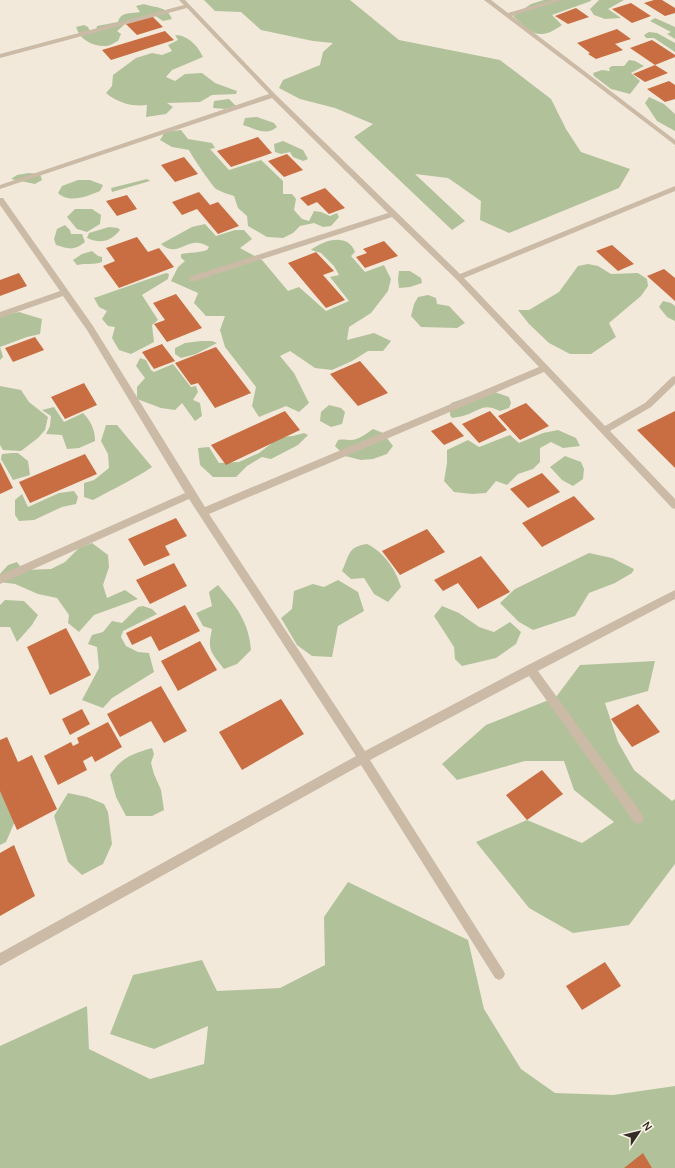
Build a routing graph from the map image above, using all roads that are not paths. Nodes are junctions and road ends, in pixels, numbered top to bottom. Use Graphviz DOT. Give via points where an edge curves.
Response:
graph roads {
  1 [pos="487,0"];
  2 [pos="558,0"];
  3 [pos="185,3"];
  4 [pos="508,15"];
  5 [pos="0,56"];
  6 [pos="272,95"];
  7 [pos="675,143"];
  8 [pos="0,187"];
  9 [pos="675,188"];
  10 [pos="0,200"];
  11 [pos="393,214"];
  12 [pos="459,277"];
  13 [pos="192,279"];
  14 [pos="66,292"];
  15 [pos="0,315"];
  16 [pos="544,368"];
  17 [pos="675,379"];
  18 [pos="605,430"];
  19 [pos="191,494"];
  20 [pos="675,505"];
  21 [pos="203,512"];
  22 [pos="0,580"];
  23 [pos="675,594"];
  24 [pos="530,670"];
  25 [pos="363,758"];
  26 [pos="638,818"];
  27 [pos="0,960"];
  28 [pos="499,974"];
  1 -- 4 [label="street"];
  2 -- 4 [label="street"];
  3 -- 5 [label="street"];
  3 -- 6 [label="street" via="240,58"];
  4 -- 7 [label="street"];
  6 -- 8 [label="street"];
  6 -- 11 [label="street"];
  9 -- 12 [label="street"];
  10 -- 14 [label="street"];
  11 -- 12 [label="street"];
  11 -- 13 [label="street"];
  12 -- 16 [label="street"];
  14 -- 15 [label="street"];
  14 -- 19 [label="street"];
  16 -- 18 [label="street"];
  16 -- 21 [label="street"];
  17 -- 18 [label="street" via="648,405"];
  18 -- 20 [label="street"];
  19 -- 21 [label="street"];
  19 -- 22 [label="street"];
  21 -- 25 [label="street"];
  23 -- 24 [label="street"];
  24 -- 25 [label="street"];
  24 -- 26 [label="street"];
  25 -- 27 [label="street"];
  25 -- 28 [label="street"];
}
